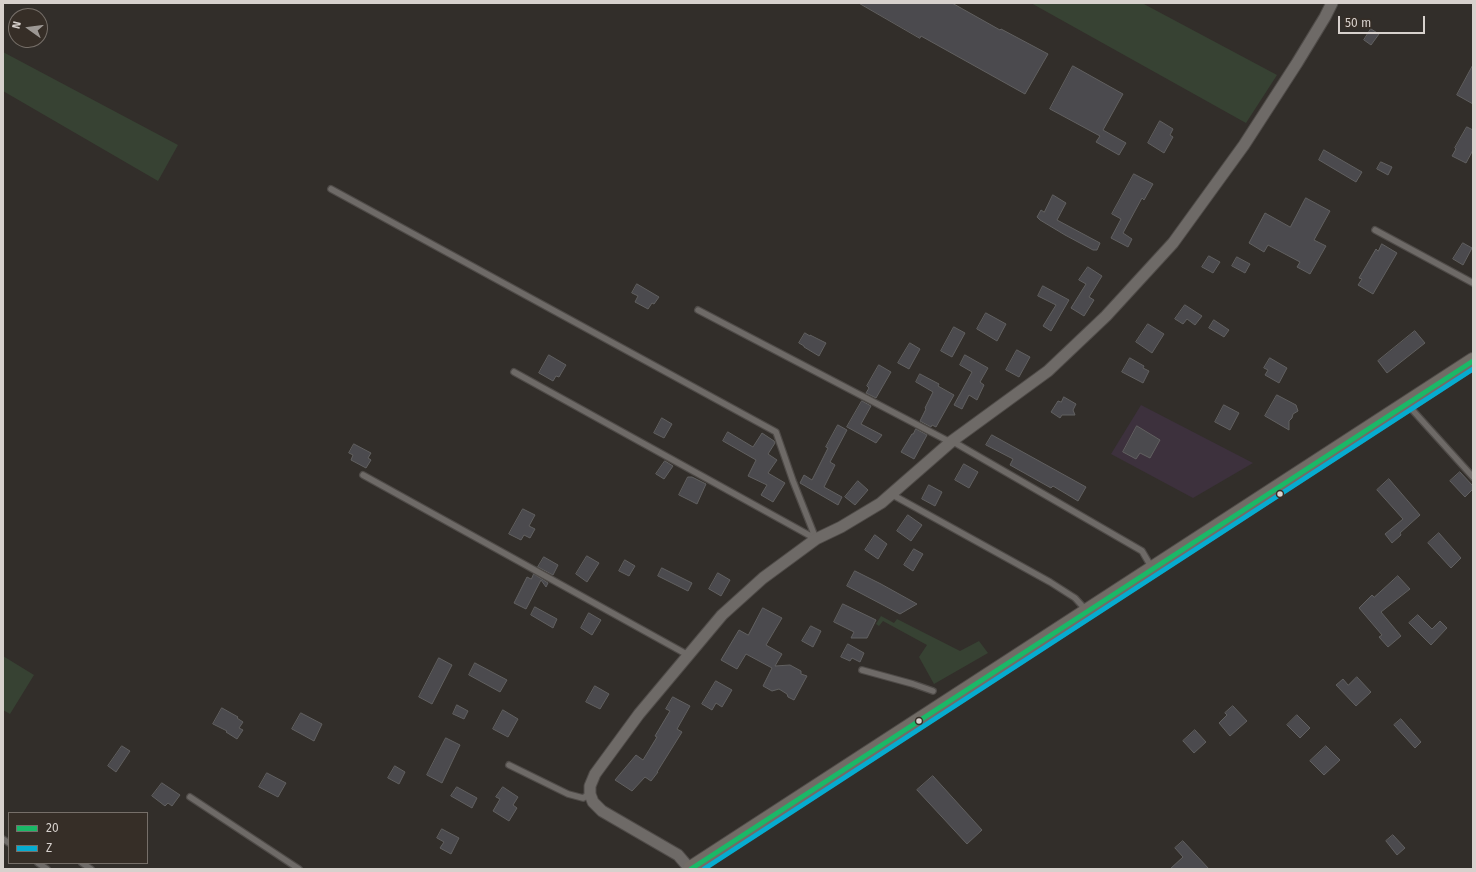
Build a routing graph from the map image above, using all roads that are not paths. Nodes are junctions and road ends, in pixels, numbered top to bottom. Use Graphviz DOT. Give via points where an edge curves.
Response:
graph roads {
  1 [pos="1332,3"];
  2 [pos="331,189"];
  3 [pos="1376,230"];
  4 [pos="1473,282"];
  5 [pos="698,310"];
  6 [pos="1473,361"];
  7 [pos="514,372"];
  8 [pos="1407,404"];
  9 [pos="951,442"];
  10 [pos="363,475"];
  11 [pos="1473,477"];
  12 [pos="891,494"];
  13 [pos="816,539"];
  14 [pos="1152,569"];
  15 [pos="1087,612"];
  16 [pos="688,655"];
  17 [pos="862,670"];
  18 [pos="933,691"];
  19 [pos="509,765"];
  20 [pos="590,794"];
  21 [pos="190,797"];
  22 [pos="299,869"];
  23 [pos="691,869"];
  1 -- 9 [label="street" via="1244,145 1173,243 1106,316 1048,371"];
  2 -- 13 [label="lane" via="776,432"];
  3 -- 4 [label="lane"];
  5 -- 9 [label="lane"];
  6 -- 8 [label="street"];
  7 -- 13 [label="lane"];
  8 -- 11 [label="lane"];
  8 -- 14 [label="street"];
  9 -- 12 [label="street"];
  9 -- 14 [label="lane" via="1142,551"];
  10 -- 16 [label="lane"];
  12 -- 13 [label="street" via="841,527"];
  12 -- 15 [label="lane" via="1050,582 1075,598"];
  13 -- 16 [label="street" via="763,578 722,615"];
  14 -- 15 [label="street"];
  15 -- 23 [label="street"];
  16 -- 20 [label="street" via="595,774"];
  17 -- 18 [label="lane"];
  19 -- 20 [label="lane" via="568,794 583,798"];
  20 -- 23 [label="street" via="593,802 602,811 678,856"];
  21 -- 22 [label="lane"];
}
